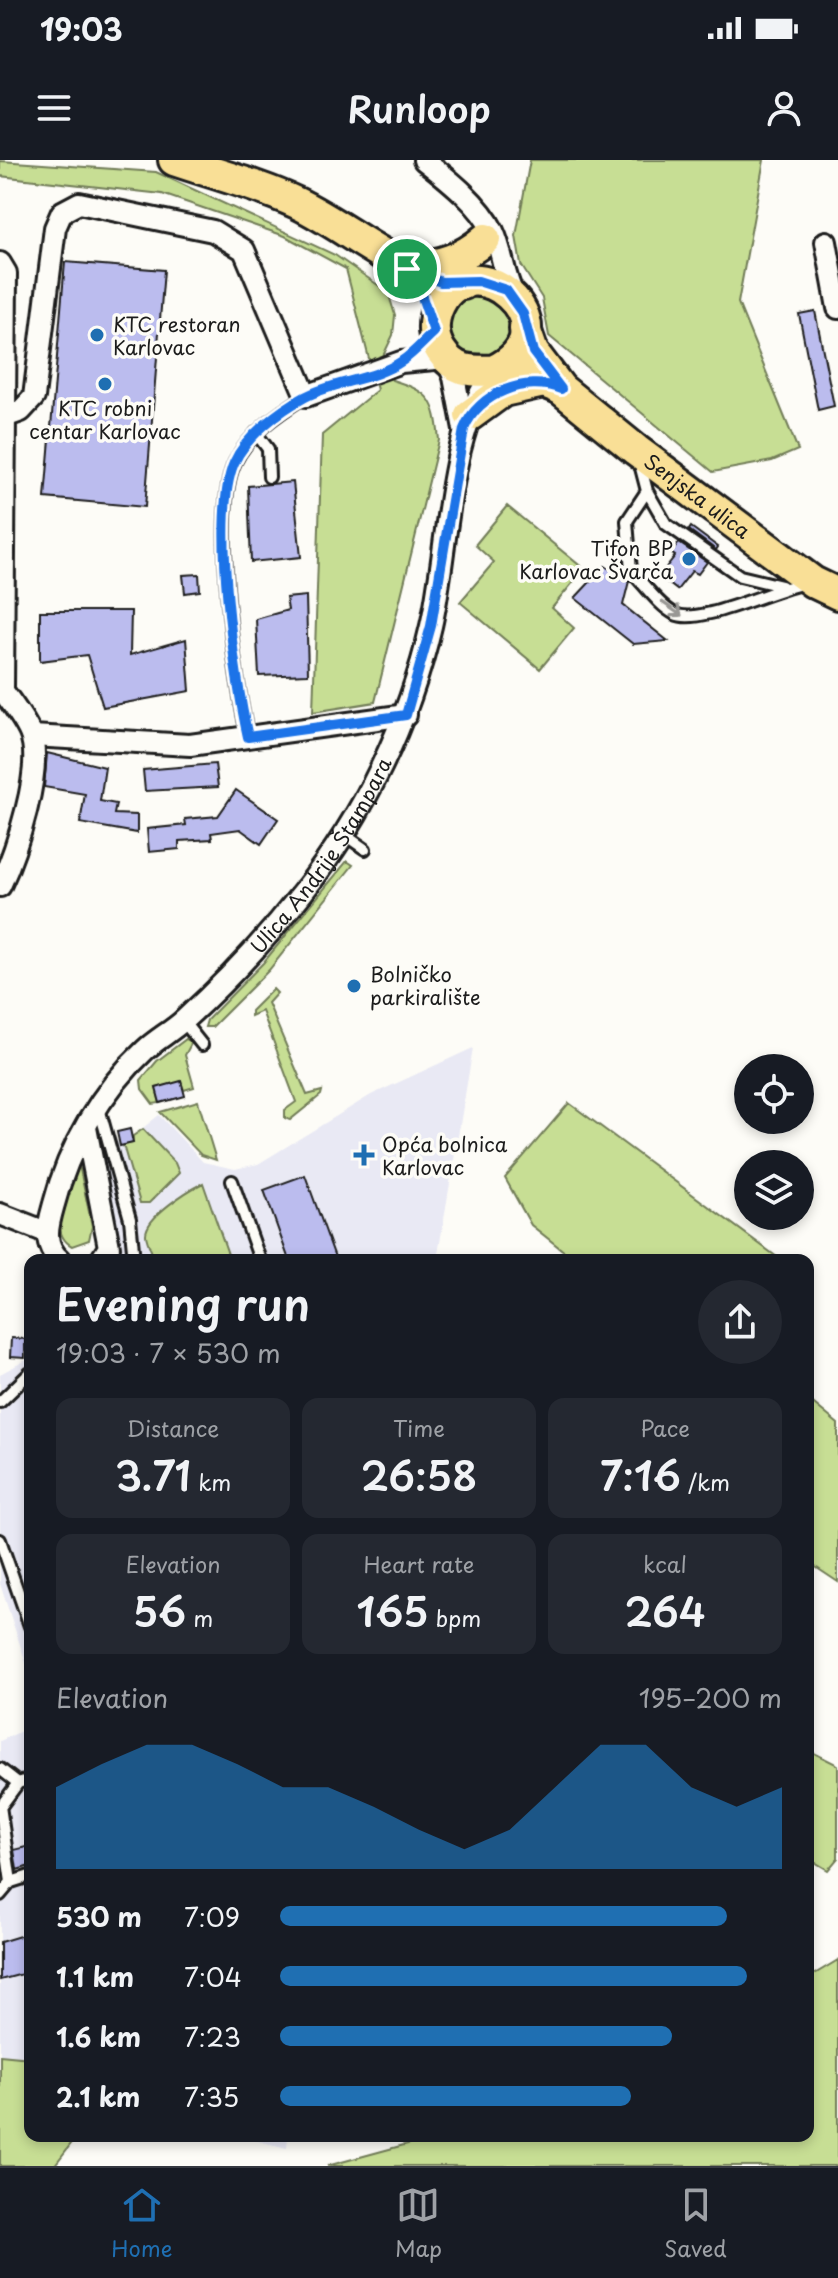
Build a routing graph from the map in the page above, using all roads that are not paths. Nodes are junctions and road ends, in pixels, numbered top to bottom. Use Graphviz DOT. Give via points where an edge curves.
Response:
graph roads {
  1 [pos="174,160"];
  2 [pos="424,160"];
  3 [pos="484,229"];
  4 [pos="826,242"];
  5 [pos="0,263"];
  6 [pos="403,267"];
  7 [pos="463,284"];
  8 [pos="838,308"];
  9 [pos="521,315"];
  10 [pos="440,345"];
  11 [pos="495,370"];
  12 [pos="552,386"];
  13 [pos="306,396"];
  14 [pos="7,416"];
  15 [pos="467,422"];
  16 [pos="256,433"];
  17 [pos="636,450"];
  18 [pos="269,477"];
  19 [pos="647,491"];
  20 [pos="812,588"];
  21 [pos="406,715"];
  22 [pos="32,736"];
  23 [pos="248,737"];
  24 [pos="345,835"];
  25 [pos="365,849"];
  26 [pos="0,886"];
  27 [pos="183,1021"];
  28 [pos="202,1045"];
  29 [pos="99,1106"];
  30 [pos="86,1128"];
  31 [pos="232,1181"];
  32 [pos="0,1214"];
  33 [pos="46,1232"];
  34 [pos="53,1254"];
  35 [pos="105,1254"];
  36 [pos="133,1254"];
  37 [pos="258,1254"];
  38 [pos="24,1379"];
  39 [pos="0,1402"];
  40 [pos="0,1540"];
  41 [pos="24,1609"];
  42 [pos="0,1769"];
  43 [pos="24,1781"];
  44 [pos="18,1783"];
  45 [pos="0,1806"];
  46 [pos="24,1878"];
  47 [pos="11,1882"];
  48 [pos="0,1895"];
  1 -- 6 [label="main road" via="295,202"];
  2 -- 3 [label="street"];
  3 -- 6 [label="main road" via="468,253 448,263"];
  3 -- 7 [label="street" via="477,270"];
  3 -- 9 [label="street" via="493,232"];
  4 -- 8 [label="street"];
  5 -- 14 [label="street" via="6,273"];
  6 -- 7 [label="main road" via="441,282"];
  6 -- 10 [label="main road" via="421,294"];
  7 -- 9 [label="main road" via="493,283"];
  7 -- 10 [label="main road" via="440,304"];
  9 -- 11 [label="main road" via="515,357"];
  9 -- 12 [label="main road, Senjska ulica"];
  10 -- 11 [label="main road" via="470,372"];
  10 -- 13 [label="street"];
  10 -- 15 [label="street, Ulica Andrije Štampara"];
  11 -- 12 [label="main road, Senjska ulica"];
  11 -- 15 [label="street, Ulica Andrije Štampara"];
  12 -- 15 [label="main road" via="503,391"];
  12 -- 17 [label="main road, Senjska ulica"];
  13 -- 14 [label="street" via="244,250 213,231 79,203 62,212 55,228 34,397"];
  13 -- 16 [label="lane"];
  14 -- 22 [label="street" via="3,691"];
  15 -- 21 [label="street, Ulica Andrije Štampara" via="431,626"];
  16 -- 18 [label="lane" via="268,449"];
  16 -- 23 [label="lane" via="234,464 224,519 237,687"];
  17 -- 19 [label="lane"];
  17 -- 20 [label="main road, Senjska ulica"];
  19 -- 20 [label="lane" via="666,524 740,576"];
  19 -- 20 [label="lane, one-way" via="627,521 631,571 672,613 690,619"];
  21 -- 23 [label="street"];
  21 -- 24 [label="street, Ulica Andrije Štampara"];
  22 -- 23 [label="street" via="190,745"];
  22 -- 26 [label="street" via="29,797 18,847"];
  24 -- 25 [label="lane"];
  24 -- 27 [label="street, Ulica Andrije Štampara" via="262,943"];
  27 -- 28 [label="lane"];
  27 -- 29 [label="street, Ulica Andrije Štampara" via="145,1050"];
  29 -- 30 [label="street, Ulica Andrije Štampara"];
  29 -- 36 [label="lane" via="130,1219"];
  30 -- 33 [label="street, Ulica Andrije Štampara" via="63,1169"];
  30 -- 35 [label="street" via="109,1247"];
  31 -- 37 [label="lane"];
  32 -- 33 [label="street"];
  33 -- 34 [label="street"];
  38 -- 39 [label="lane"];
  40 -- 41 [label="lane"];
  42 -- 44 [label="lane"];
  43 -- 44 [label="lane"];
  44 -- 45 [label="lane"];
  45 -- 47 [label="lane"];
  46 -- 47 [label="lane"];
  47 -- 48 [label="lane"];
}
